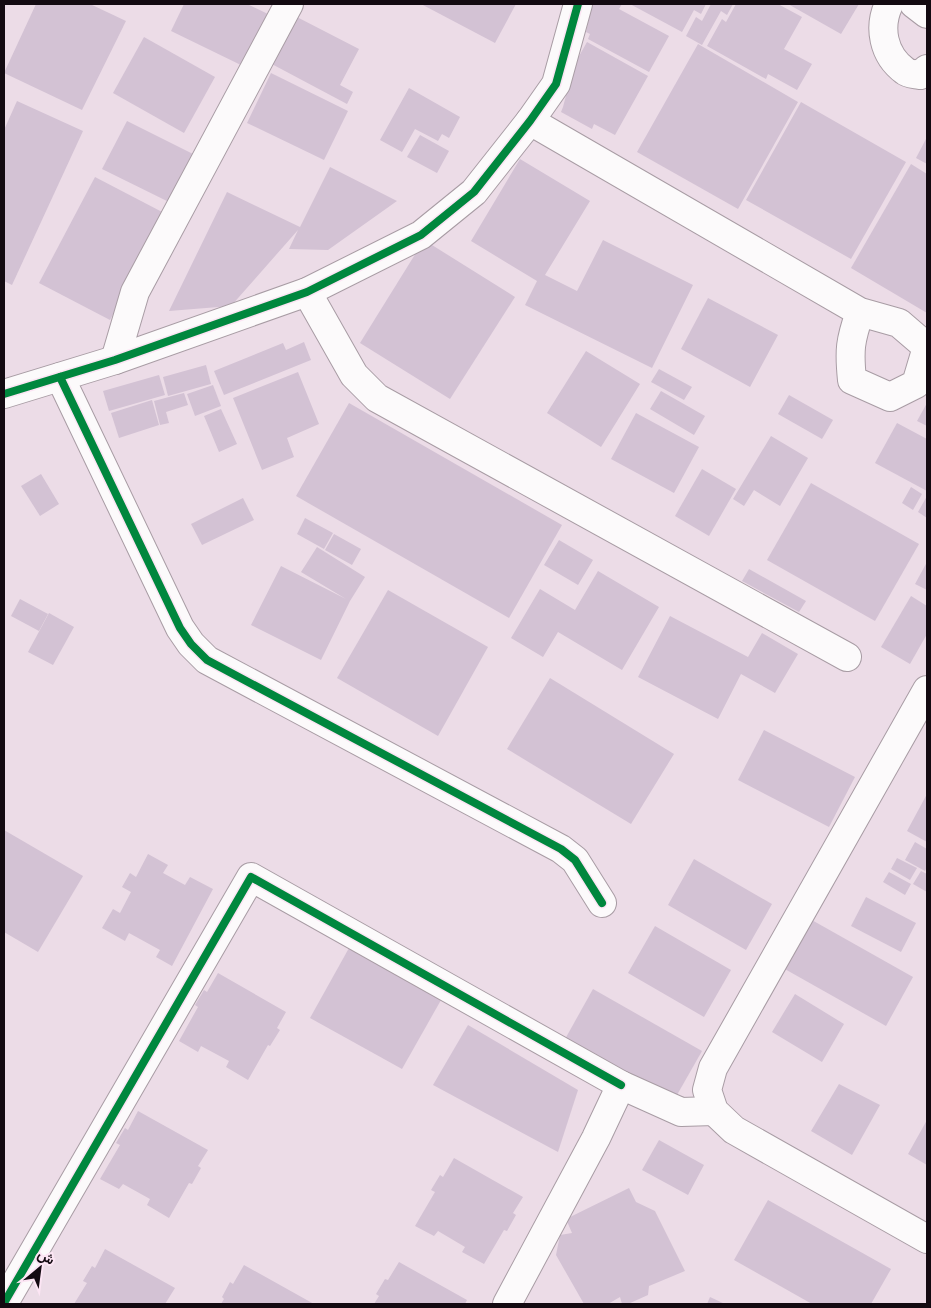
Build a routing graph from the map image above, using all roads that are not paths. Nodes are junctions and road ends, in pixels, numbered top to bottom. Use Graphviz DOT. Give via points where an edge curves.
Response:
graph roads {
  1 [pos="290,4"];
  2 [pos="578,4"];
  3 [pos="889,4"];
  4 [pos="914,4"];
  5 [pos="927,14"];
  6 [pos="927,69"];
  7 [pos="530,121"];
  8 [pos="306,292"];
  9 [pos="860,312"];
  10 [pos="114,360"];
  11 [pos="60,378"];
  12 [pos="4,394"];
  13 [pos="848,657"];
  14 [pos="927,690"];
  15 [pos="602,903"];
  16 [pos="621,1085"];
  17 [pos="714,1111"];
  18 [pos="927,1239"];
  19 [pos="4,1304"];
  20 [pos="507,1304"];
  1 -- 10 [label="street" via="135,292"];
  2 -- 7 [label="street" via="556,84"];
  3 -- 6 [label="street" via="882,23 884,42 906,72 920,75"];
  4 -- 5 [label="street"];
  7 -- 8 [label="street" via="474,192 421,235"];
  7 -- 9 [label="street"];
  8 -- 10 [label="street"];
  8 -- 13 [label="street" via="354,375 378,398"];
  10 -- 11 [label="street"];
  11 -- 12 [label="street"];
  11 -- 15 [label="street" via="180,628 207,660 561,850 575,860"];
  14 -- 17 [label="street" via="713,1068 707,1090"];
  16 -- 17 [label="street" via="681,1112"];
  16 -- 19 [label="street" via="251,877"];
  16 -- 20 [label="street"];
  17 -- 18 [label="street" via="734,1130"];
}
